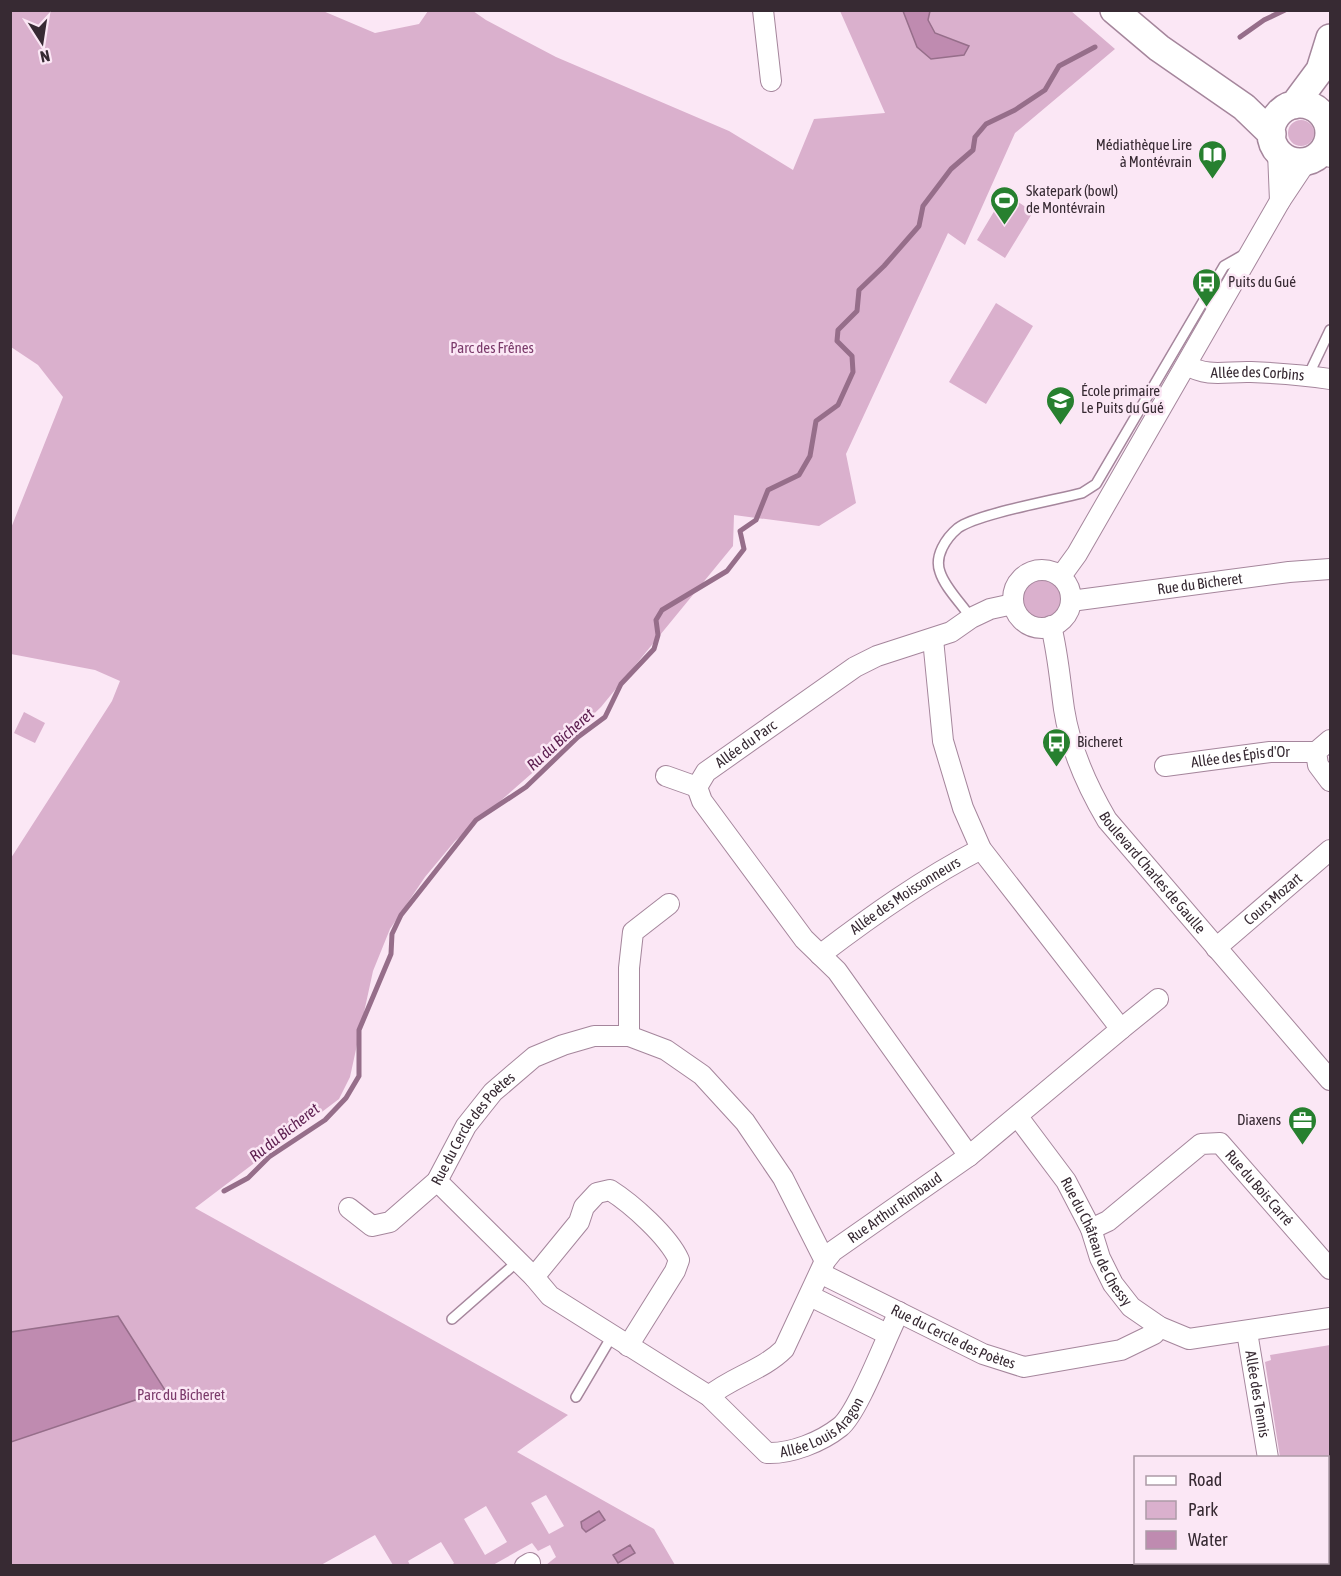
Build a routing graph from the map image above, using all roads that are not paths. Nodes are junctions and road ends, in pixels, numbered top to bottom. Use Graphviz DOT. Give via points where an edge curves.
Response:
graph roads {
  1 [pos="763,10"];
  2 [pos="1114,10"];
  3 [pos="1330,38"];
  4 [pos="1320,70"];
  5 [pos="771,81"];
  6 [pos="1323,115"];
  7 [pos="1282,125"];
  8 [pos="1320,157"];
  9 [pos="1280,201"];
  10 [pos="1255,248"];
  11 [pos="1330,330"];
  12 [pos="1187,364"];
  13 [pos="1308,376"];
  14 [pos="1330,379"];
  15 [pos="1330,569"];
  16 [pos="1061,576"];
  17 [pos="1071,601"];
  18 [pos="1013,604"];
  19 [pos="971,618"];
  20 [pos="1051,626"];
  21 [pos="933,639"];
  22 [pos="1323,746"];
  23 [pos="1165,766"];
  24 [pos="666,776"];
  25 [pos="1330,781"];
  26 [pos="697,788"];
  27 [pos="981,849"];
  28 [pos="1330,850"];
  29 [pos="669,904"];
  30 [pos="1216,948"];
  31 [pos="826,951"];
  32 [pos="1158,999"];
  33 [pos="1121,1029"];
  34 [pos="629,1036"];
  35 [pos="1330,1080"];
  36 [pos="1018,1117"];
  37 [pos="969,1156"];
  38 [pos="437,1181"];
  39 [pos="350,1208"];
  40 [pos="1091,1229"];
  41 [pos="517,1262"];
  42 [pos="823,1267"];
  43 [pos="1330,1269"];
  44 [pos="534,1277"];
  45 [pos="810,1296"];
  46 [pos="899,1312"];
  47 [pos="1330,1318"];
  48 [pos="452,1319"];
  49 [pos="1160,1327"];
  50 [pos="1247,1332"];
  51 [pos="887,1334"];
  52 [pos="620,1341"];
  53 [pos="709,1396"];
  54 [pos="576,1397"];
  55 [pos="1268,1456"];
  1 -- 5 [label="street"];
  2 -- 7 [label="main road" via="1159,48 1244,107"];
  3 -- 4 [label="main road"];
  4 -- 6 [label="main road"];
  4 -- 7 [label="main road"];
  6 -- 7 [label="main road" via="1310,106"];
  6 -- 8 [label="main road" via="1329,137"];
  7 -- 8 [label="main road" via="1291,160"];
  7 -- 9 [label="street"];
  8 -- 9 [label="street"];
  9 -- 10 [label="street"];
  10 -- 12 [label="street"];
  10 -- 19 [label="lane" via="1224,266 1096,484 1082,493 980,519 959,527 945,541 939,572"];
  11 -- 13 [label="lane"];
  12 -- 13 [label="street, Allée des Corbins" via="1215,374"];
  12 -- 16 [label="street"];
  13 -- 14 [label="street, Allée des Corbins"];
  15 -- 17 [label="street, Rue du Bicheret"];
  16 -- 17 [label="street" via="1071,592"];
  16 -- 18 [label="street" via="1044,570 1027,573 1013,592"];
  17 -- 20 [label="street" via="1065,617"];
  18 -- 19 [label="street, Allée du Parc"];
  18 -- 20 [label="street" via="1027,624"];
  19 -- 21 [label="street, Allée du Parc"];
  20 -- 30 [label="street, Boulevard Charles de Gaulle" via="1064,711 1094,798 1123,841"];
  21 -- 26 [label="street, Allée du Parc" via="855,667 706,772"];
  21 -- 27 [label="street" via="943,741 963,808"];
  22 -- 23 [label="street, Allée des Épis d'Or"];
  22 -- 25 [label="street" via="1318,765"];
  24 -- 26 [label="street"];
  26 -- 31 [label="street" via="702,801 804,939"];
  27 -- 31 [label="street, Allée des Moissonneurs" via="899,897"];
  27 -- 33 [label="street"];
  28 -- 30 [label="street, Cours Mozart"];
  29 -- 34 [label="street" via="633,932"];
  30 -- 35 [label="street, Boulevard Charles de Gaulle"];
  31 -- 37 [label="street"];
  32 -- 33 [label="street"];
  33 -- 36 [label="street"];
  34 -- 38 [label="street, Rue du Cercle des Poètes" via="594,1036 534,1057 493,1092 466,1126"];
  34 -- 42 [label="street, Rue du Cercle des Poètes" via="666,1050 702,1075 745,1122 783,1178"];
  36 -- 37 [label="street, Rue Arthur Rimbaud"];
  36 -- 40 [label="street, Rue du Château de Chessy" via="1066,1180"];
  37 -- 42 [label="street, Rue Arthur Rimbaud" via="833,1251"];
  38 -- 39 [label="street" via="390,1222 372,1226"];
  38 -- 41 [label="street, Rue du Cercle des Poètes"];
  40 -- 43 [label="street, Rue du Bois Carré" via="1108,1221 1201,1143 1220,1143"];
  40 -- 49 [label="street, Rue du Château de Chessy" via="1113,1284 1131,1307"];
  41 -- 44 [label="street, Rue du Cercle des Poètes"];
  41 -- 48 [label="lane"];
  42 -- 45 [label="street"];
  42 -- 46 [label="street, Rue du Cercle des Poètes"];
  44 -- 52 [label="street, Rue du Cercle des Poètes" via="550,1296"];
  44 -- 52 [label="street" via="561,1247 579,1222 584,1207 597,1193 610,1190 620,1196 675,1250 679,1260"];
  45 -- 51 [label="street"];
  45 -- 53 [label="street" via="779,1354"];
  46 -- 49 [label="street, Rue du Cercle des Poètes" via="983,1354 1024,1367 1121,1350"];
  46 -- 51 [label="street, Allée Louis Aragon"];
  47 -- 50 [label="street, Rue du Château de Chessy"];
  49 -- 50 [label="street, Rue du Château de Chessy" via="1190,1339"];
  50 -- 55 [label="street, Allée des Tennis"];
  51 -- 53 [label="street, Allée Louis Aragon" via="842,1426 783,1454 767,1453"];
  52 -- 53 [label="street, Rue du Cercle des Poètes"];
  52 -- 54 [label="lane"];
}
